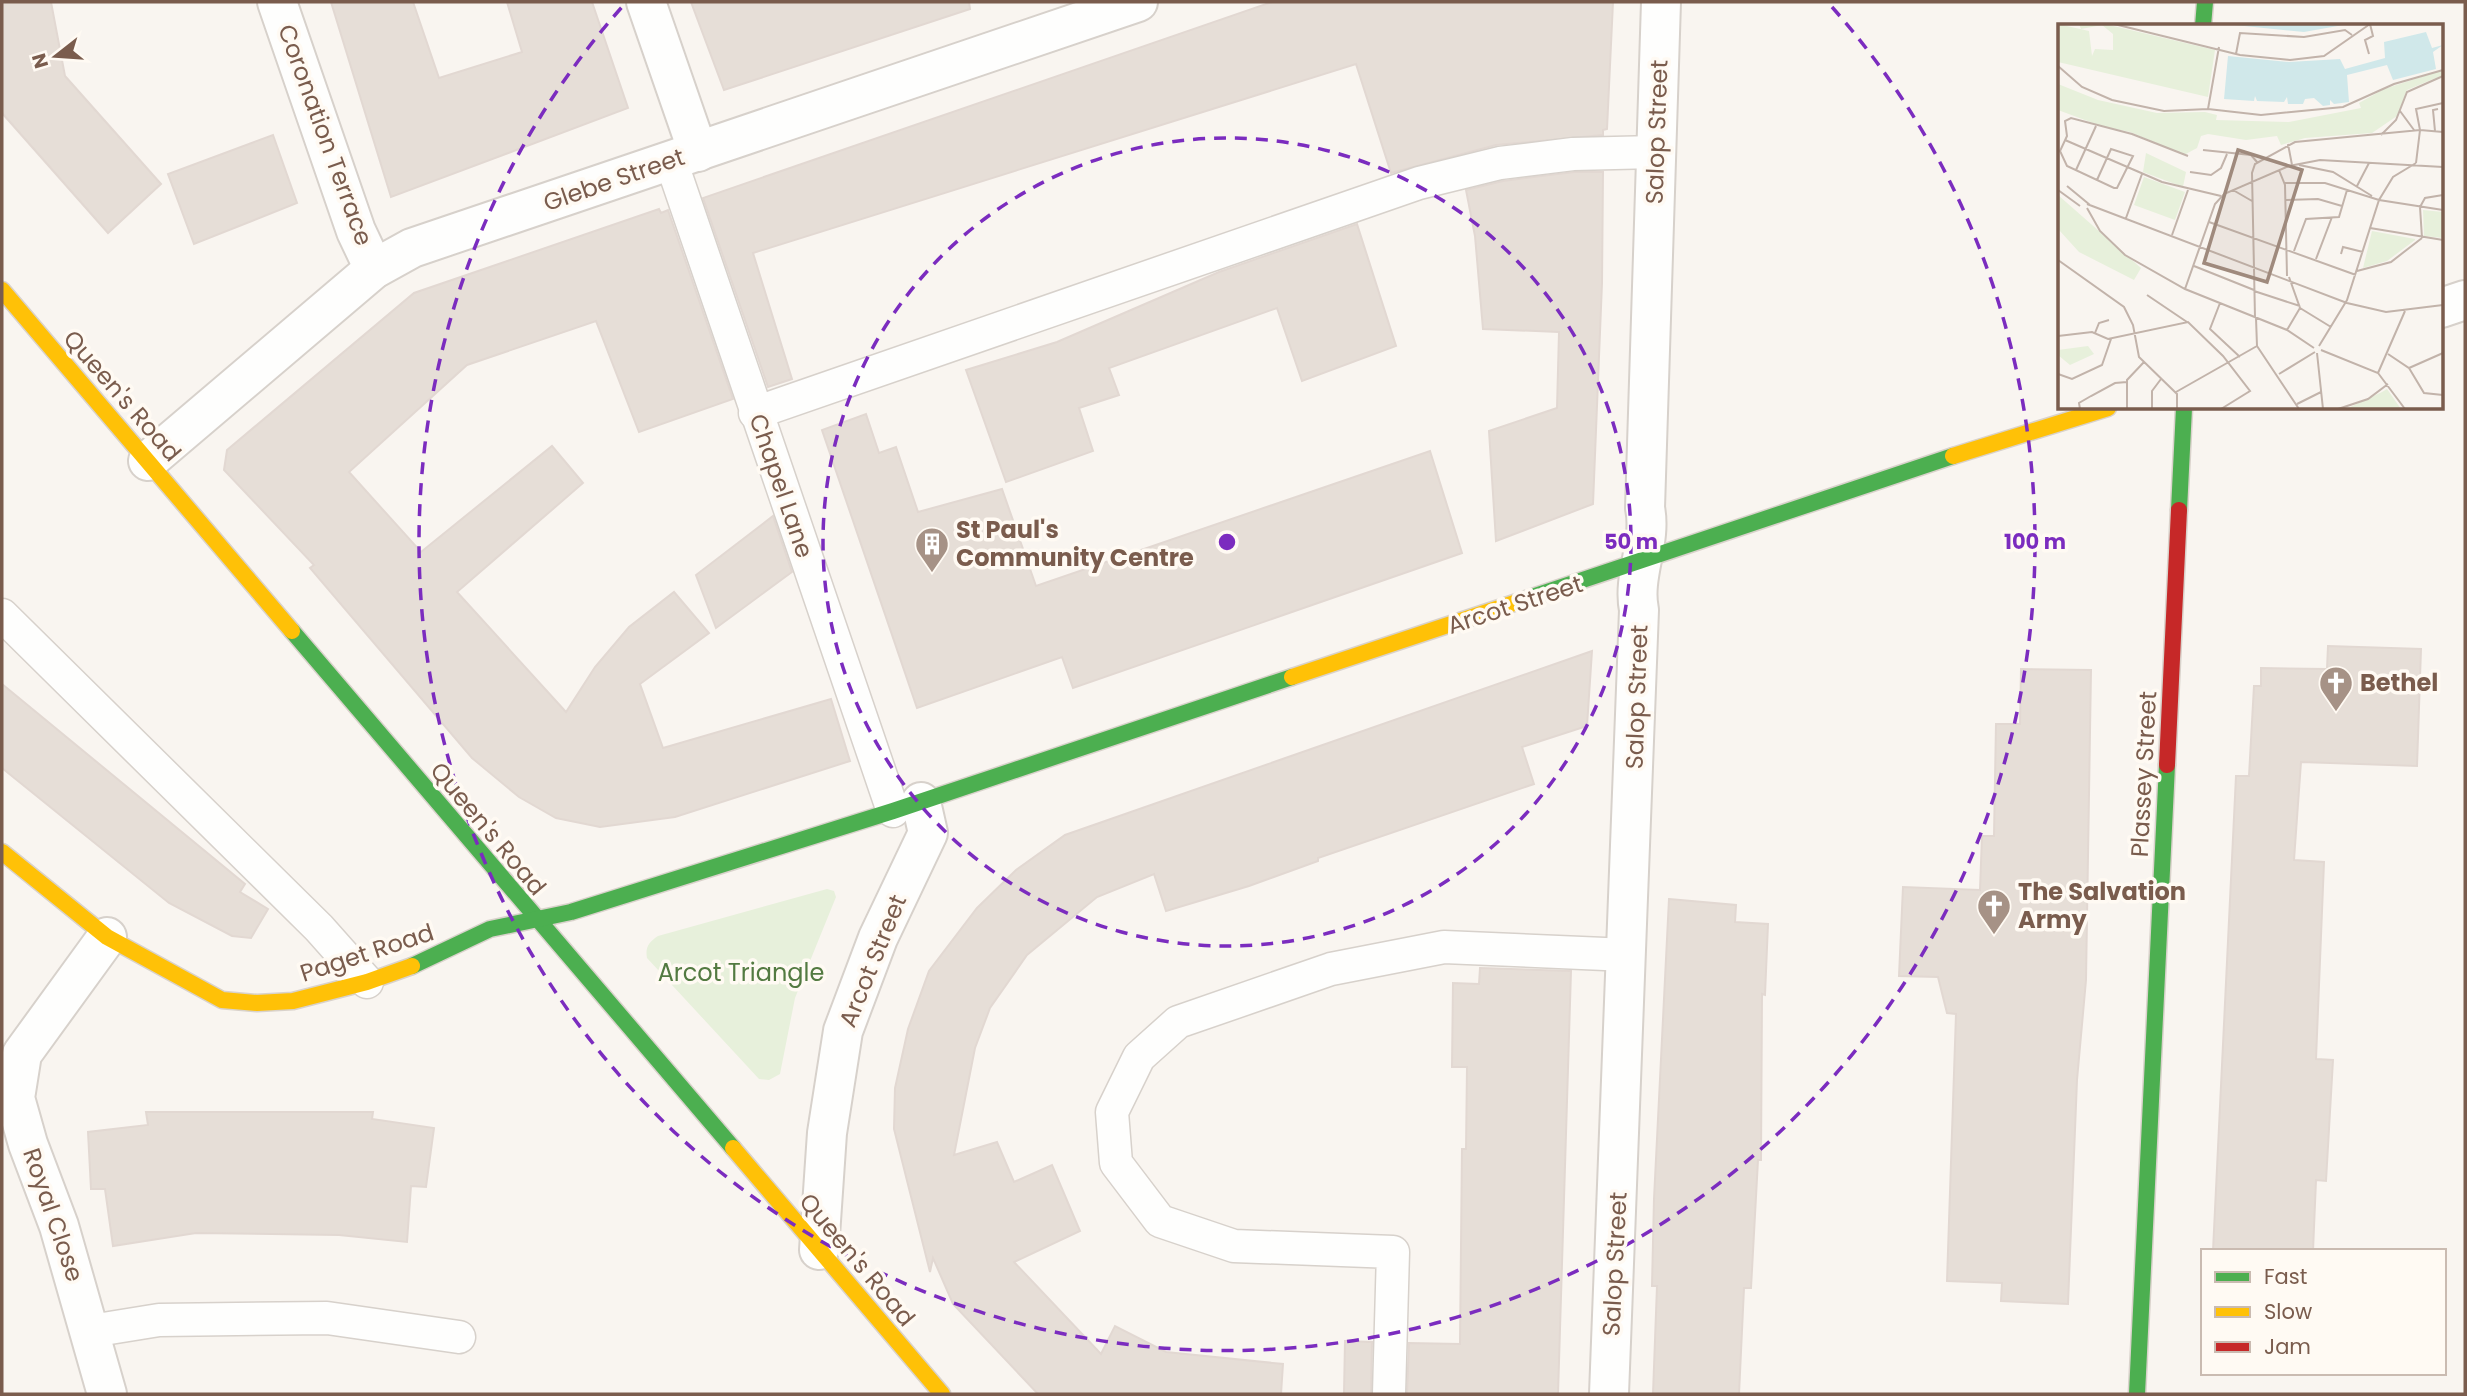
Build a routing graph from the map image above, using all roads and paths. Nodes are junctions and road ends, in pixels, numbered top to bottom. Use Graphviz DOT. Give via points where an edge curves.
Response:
graph roads {
  1 [pos="276,2"];
  2 [pos="646,2"];
  3 [pos="1138,2"];
  4 [pos="1661,2"];
  5 [pos="2205,2"];
  6 [pos="2203,24"];
  7 [pos="1656,152"];
  8 [pos="685,156"];
  9 [pos="374,269"];
  10 [pos="2,290"];
  11 [pos="2465,300"];
  12 [pos="2442,308"];
  13 [pos="2101,410"];
  14 [pos="2184,410"];
  15 [pos="755,412"];
  16 [pos="148,461"];
  17 [pos="1642,563"];
  18 [pos="2,615"];
  19 [pos="907,806"];
  20 [pos="2,852"];
  21 [pos="534,918"];
  22 [pos="107,937"];
  23 [pos="1628,955"];
  24 [pos="368,982"];
  25 [pos="819,1250"];
  26 [pos="91,1331"];
  27 [pos="459,1337"];
  28 [pos="107,1394"];
  29 [pos="942,1394"];
  30 [pos="1389,1394"];
  31 [pos="1609,1394"];
  32 [pos="2137,1394"];
  1 -- 9 [label="street, Coronation Terrace" via="356,231"];
  2 -- 8 [label="street"];
  3 -- 8 [label="street, Glebe Street"];
  4 -- 7 [label="street, Salop Street"];
  5 -- 6 [label="street"];
  7 -- 15 [label="lane" via="1573,154 1500,163 1419,183"];
  7 -- 17 [label="street, Salop Street" via="1648,525"];
  8 -- 9 [label="street, Glebe Street" via="412,248"];
  8 -- 15 [label="lane, Chapel Lane"];
  9 -- 16 [label="street, Glebe Street"];
  10 -- 16 [label="street, Queen's Road"];
  11 -- 12 [label="street"];
  13 -- 17 [label="street, Arcot Street"];
  14 -- 32 [label="street, Plassey Street"];
  15 -- 19 [label="lane, Chapel Lane"];
  16 -- 21 [label="street, Queen's Road"];
  17 -- 19 [label="street, Arcot Street"];
  17 -- 23 [label="street, Salop Street" via="1636,597"];
  18 -- 24 [label="lane"];
  19 -- 21 [label="street, Arcot Street" via="571,912"];
  19 -- 25 [label="street, Arcot Street" via="928,833 878,938 843,1031 827,1133"];
  20 -- 22 [label="street, Paget Road"];
  21 -- 24 [label="street, Paget Road" via="490,929"];
  21 -- 25 [label="street, Queen's Road"];
  22 -- 24 [label="street, Paget Road" via="157,968 222,999 293,1001"];
  22 -- 26 [label="street, Royal Close" via="22,1054 15,1098"];
  23 -- 30 [label="lane" via="1444,947 1331,969 1178,1022 1139,1057 1112,1112 1116,1163 1160,1221 1234,1246 1393,1252"];
  23 -- 31 [label="street, Salop Street"];
  25 -- 29 [label="street, Queen's Road"];
  26 -- 27 [label="lane" via="159,1320 327,1318"];
  26 -- 28 [label="street, Royal Close"];
}
